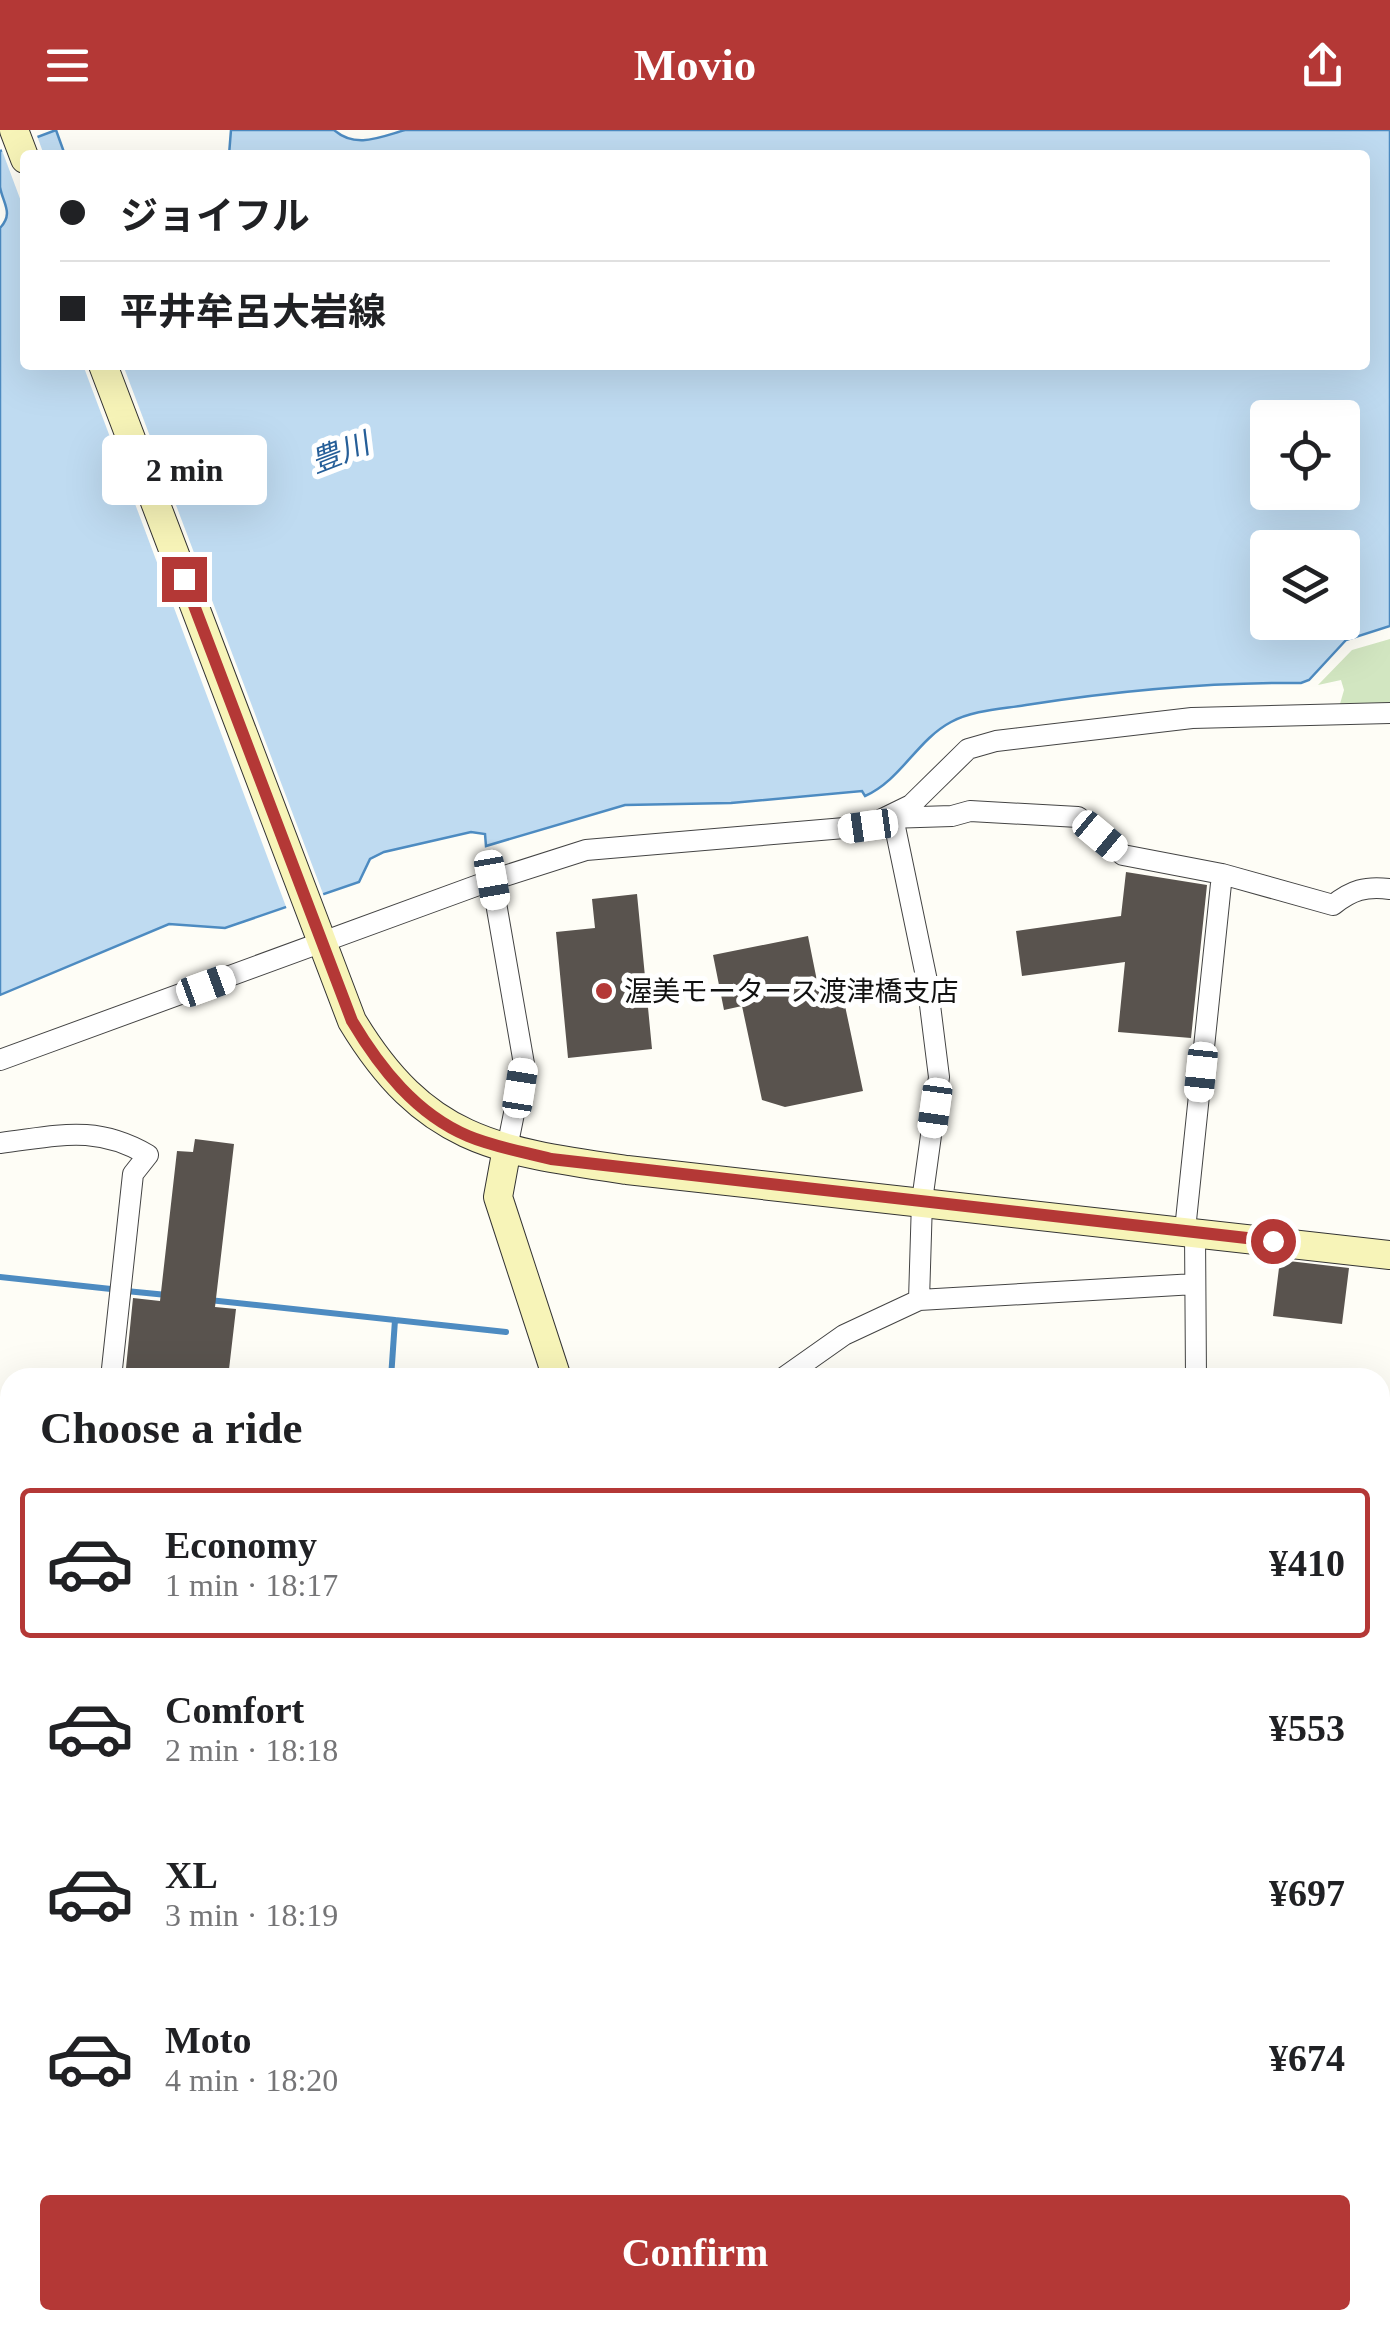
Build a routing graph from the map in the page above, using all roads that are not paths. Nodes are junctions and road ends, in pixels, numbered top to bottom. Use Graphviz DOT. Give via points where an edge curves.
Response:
graph roads {
  1 [pos="105,370"];
  2 [pos="1390,713"];
  3 [pos="888,818"];
  4 [pos="1222,874"];
  5 [pos="492,880"];
  6 [pos="1390,888"];
  7 [pos="320,940"];
  8 [pos="0,1060"];
  9 [pos="0,1143"];
  10 [pos="507,1148"];
  11 [pos="922,1201"];
  12 [pos="1190,1231"];
  13 [pos="1390,1255"];
  14 [pos="1195,1284"];
  15 [pos="919,1300"];
  16 [pos="112,1368"];
  17 [pos="554,1368"];
  18 [pos="797,1368"];
  19 [pos="1196,1368"];
  1 -- 7 [label="main road"];
  2 -- 3 [label="street" via="1192,718 996,741 968,749 911,806"];
  3 -- 4 [label="street" via="970,811 1078,817 1123,855"];
  3 -- 5 [label="street" via="846,829 586,850"];
  3 -- 11 [label="street" via="927,981 939,1077"];
  4 -- 6 [label="street" via="1333,906 1368,886"];
  4 -- 12 [label="street"];
  5 -- 7 [label="street"];
  5 -- 10 [label="street" via="524,1064"];
  7 -- 8 [label="street"];
  7 -- 10 [label="main road" via="352,1021 393,1079 441,1121"];
  9 -- 16 [label="street" via="88,1132 148,1155 134,1174"];
  10 -- 11 [label="main road" via="626,1170"];
  10 -- 17 [label="main road" via="498,1197"];
  11 -- 12 [label="main road"];
  11 -- 15 [label="street"];
  12 -- 13 [label="main road"];
  12 -- 14 [label="street"];
  14 -- 15 [label="street"];
  14 -- 19 [label="street"];
  15 -- 18 [label="street" via="844,1335"];
}
